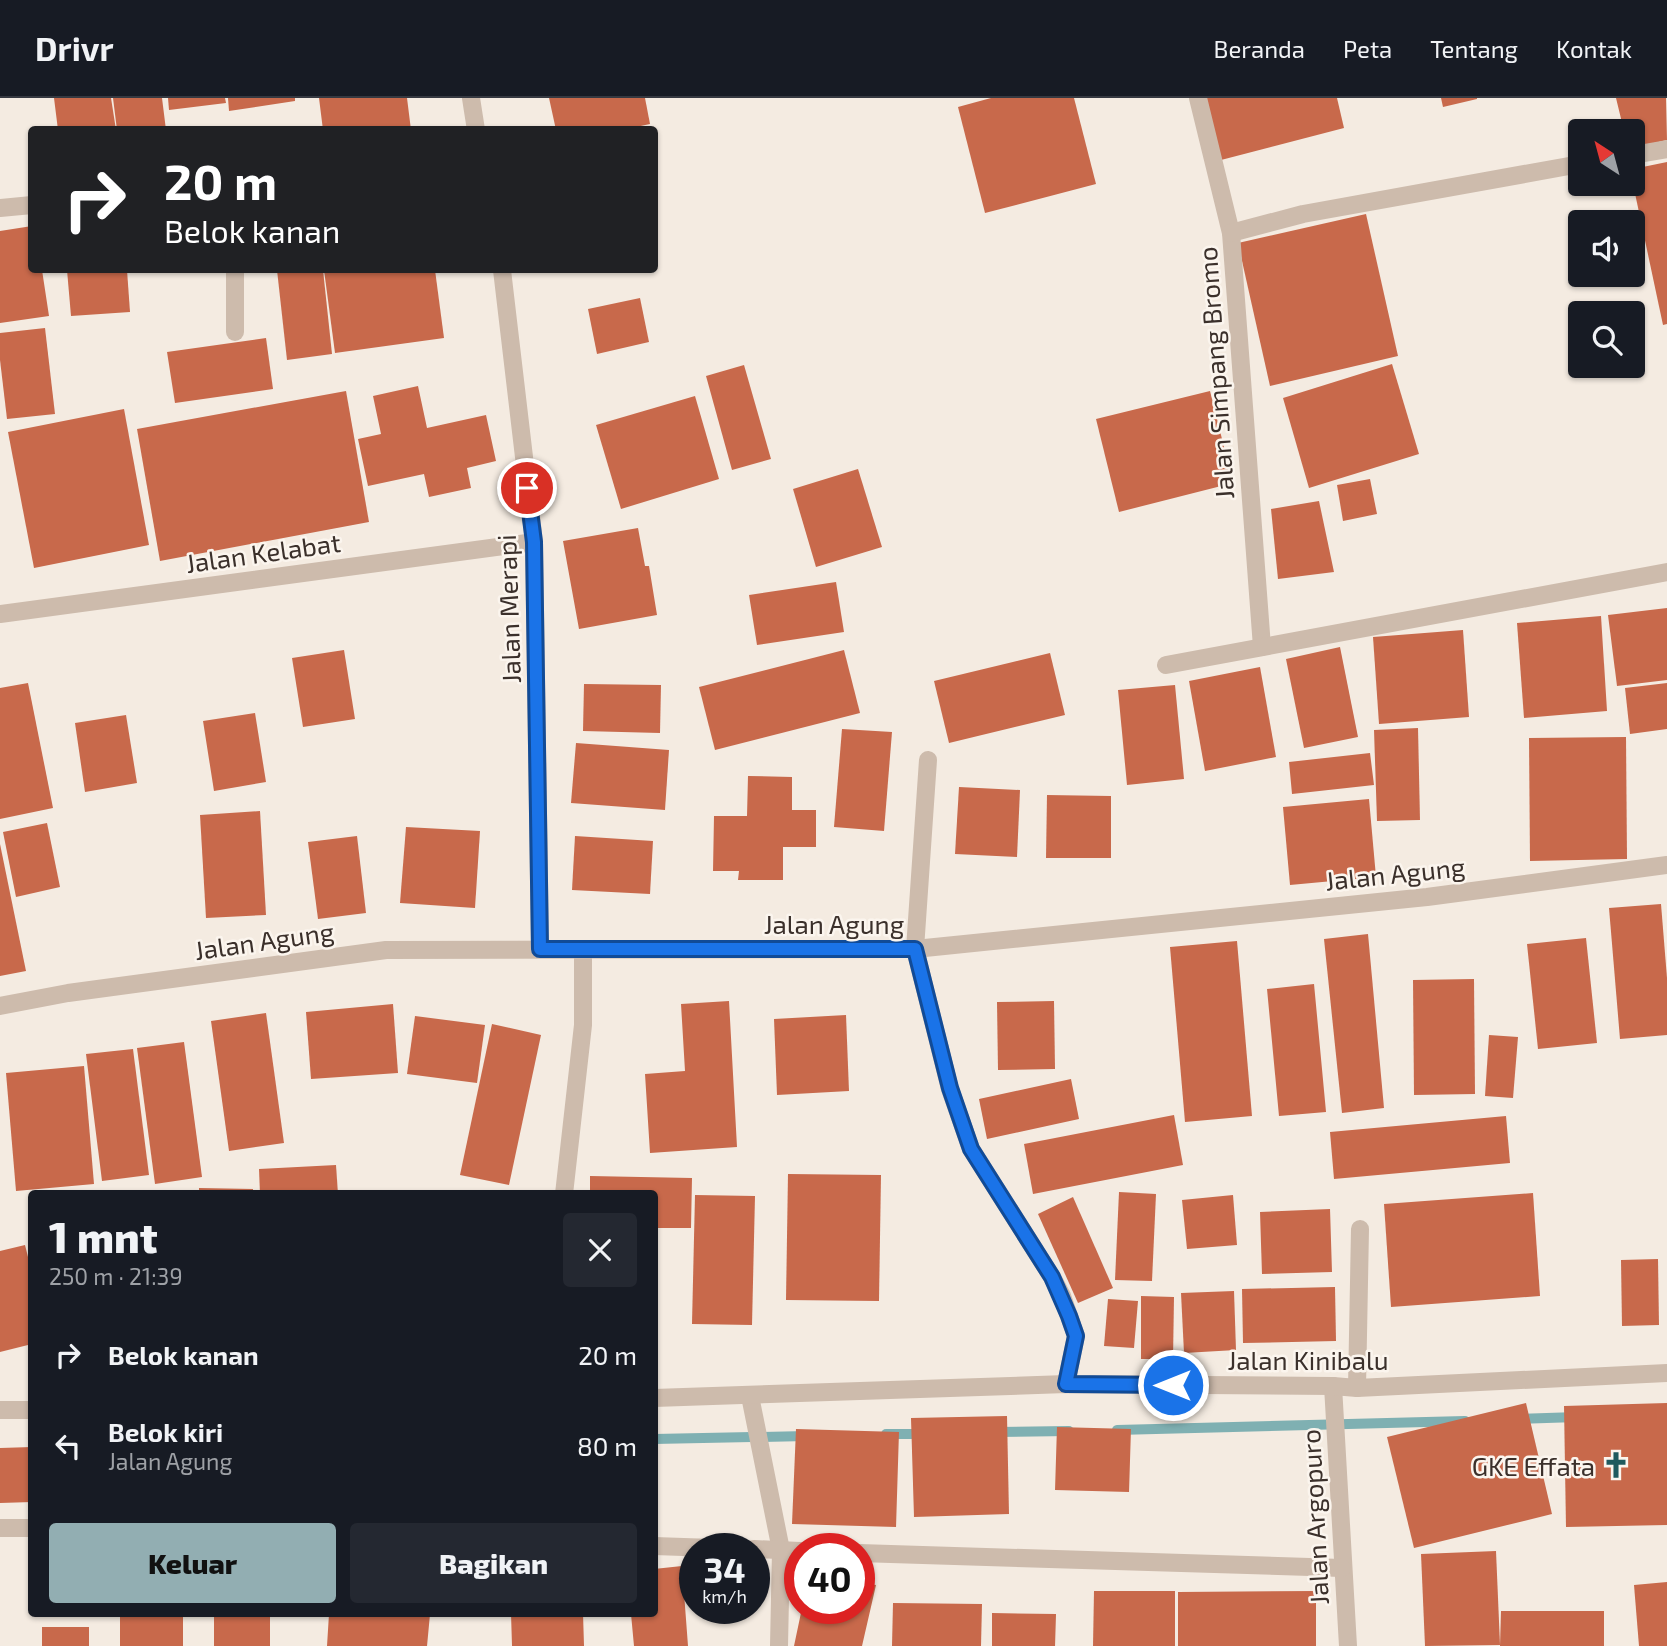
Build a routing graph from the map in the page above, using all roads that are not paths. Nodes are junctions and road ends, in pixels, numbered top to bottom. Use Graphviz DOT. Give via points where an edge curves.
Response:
graph roads {
  1 [pos="471,98"];
  2 [pos="1198,98"];
  3 [pos="475,126"];
  4 [pos="1667,149"];
  5 [pos="1645,153"];
  6 [pos="1568,166"];
  7 [pos="28,205"];
  8 [pos="0,208"];
  9 [pos="1231,233"];
  10 [pos="235,273"];
  11 [pos="502,273"];
  12 [pos="235,332"];
  13 [pos="534,542"];
  14 [pos="1667,572"];
  15 [pos="0,614"];
  16 [pos="1262,647"];
  17 [pos="1167,665"];
  18 [pos="928,760"];
  19 [pos="1667,864"];
  20 [pos="540,949"];
  21 [pos="583,949"];
  22 [pos="915,949"];
  23 [pos="0,1006"];
  24 [pos="564,1190"];
  25 [pos="1360,1230"];
  26 [pos="1667,1373"];
  27 [pos="1066,1384"];
  28 [pos="1334,1386"];
  29 [pos="1357,1388"];
  30 [pos="750,1396"];
  31 [pos="658,1398"];
  32 [pos="0,1410"];
  33 [pos="28,1410"];
  34 [pos="0,1528"];
  35 [pos="28,1528"];
  36 [pos="658,1546"];
  37 [pos="679,1547"];
  38 [pos="770,1550"];
  39 [pos="780,1550"];
  40 [pos="784,1550"];
  41 [pos="875,1553"];
  42 [pos="1342,1568"];
  43 [pos="779,1646"];
  44 [pos="1348,1646"];
  1 -- 3 [label="street"];
  2 -- 9 [label="street, Jalan Simpang Bromo"];
  4 -- 5 [label="street"];
  6 -- 9 [label="street" via="1303,214"];
  7 -- 8 [label="street"];
  9 -- 16 [label="street, Jalan Simpang Bromo"];
  10 -- 12 [label="street"];
  11 -- 13 [label="street, Jalan Merapi"];
  13 -- 15 [label="street, Jalan Kelabat"];
  13 -- 20 [label="street, Jalan Merapi"];
  14 -- 16 [label="street"];
  16 -- 17 [label="street"];
  18 -- 22 [label="street"];
  19 -- 22 [label="street, Jalan Agung" via="1427,897"];
  20 -- 21 [label="street, Jalan Agung"];
  20 -- 23 [label="street, Jalan Agung" via="386,950"];
  21 -- 22 [label="street, Jalan Agung"];
  21 -- 24 [label="street" via="583,1026"];
  22 -- 27 [label="street" via="950,1088 971,1149 1052,1277 1076,1336"];
  25 -- 29 [label="street"];
  26 -- 29 [label="street, Jalan Kinibalu"];
  27 -- 28 [label="street, Jalan Kinibalu"];
  27 -- 30 [label="street, Jalan Kinibalu"];
  28 -- 29 [label="street, Jalan Kinibalu"];
  28 -- 42 [label="street, Jalan Argopuro"];
  30 -- 31 [label="street, Jalan Kinibalu"];
  30 -- 39 [label="street"];
  32 -- 33 [label="street"];
  34 -- 35 [label="street"];
  36 -- 37 [label="street"];
  38 -- 39 [label="street"];
  39 -- 40 [label="street"];
  39 -- 43 [label="street"];
  41 -- 42 [label="street"];
  42 -- 44 [label="street, Jalan Argopuro"];
}
